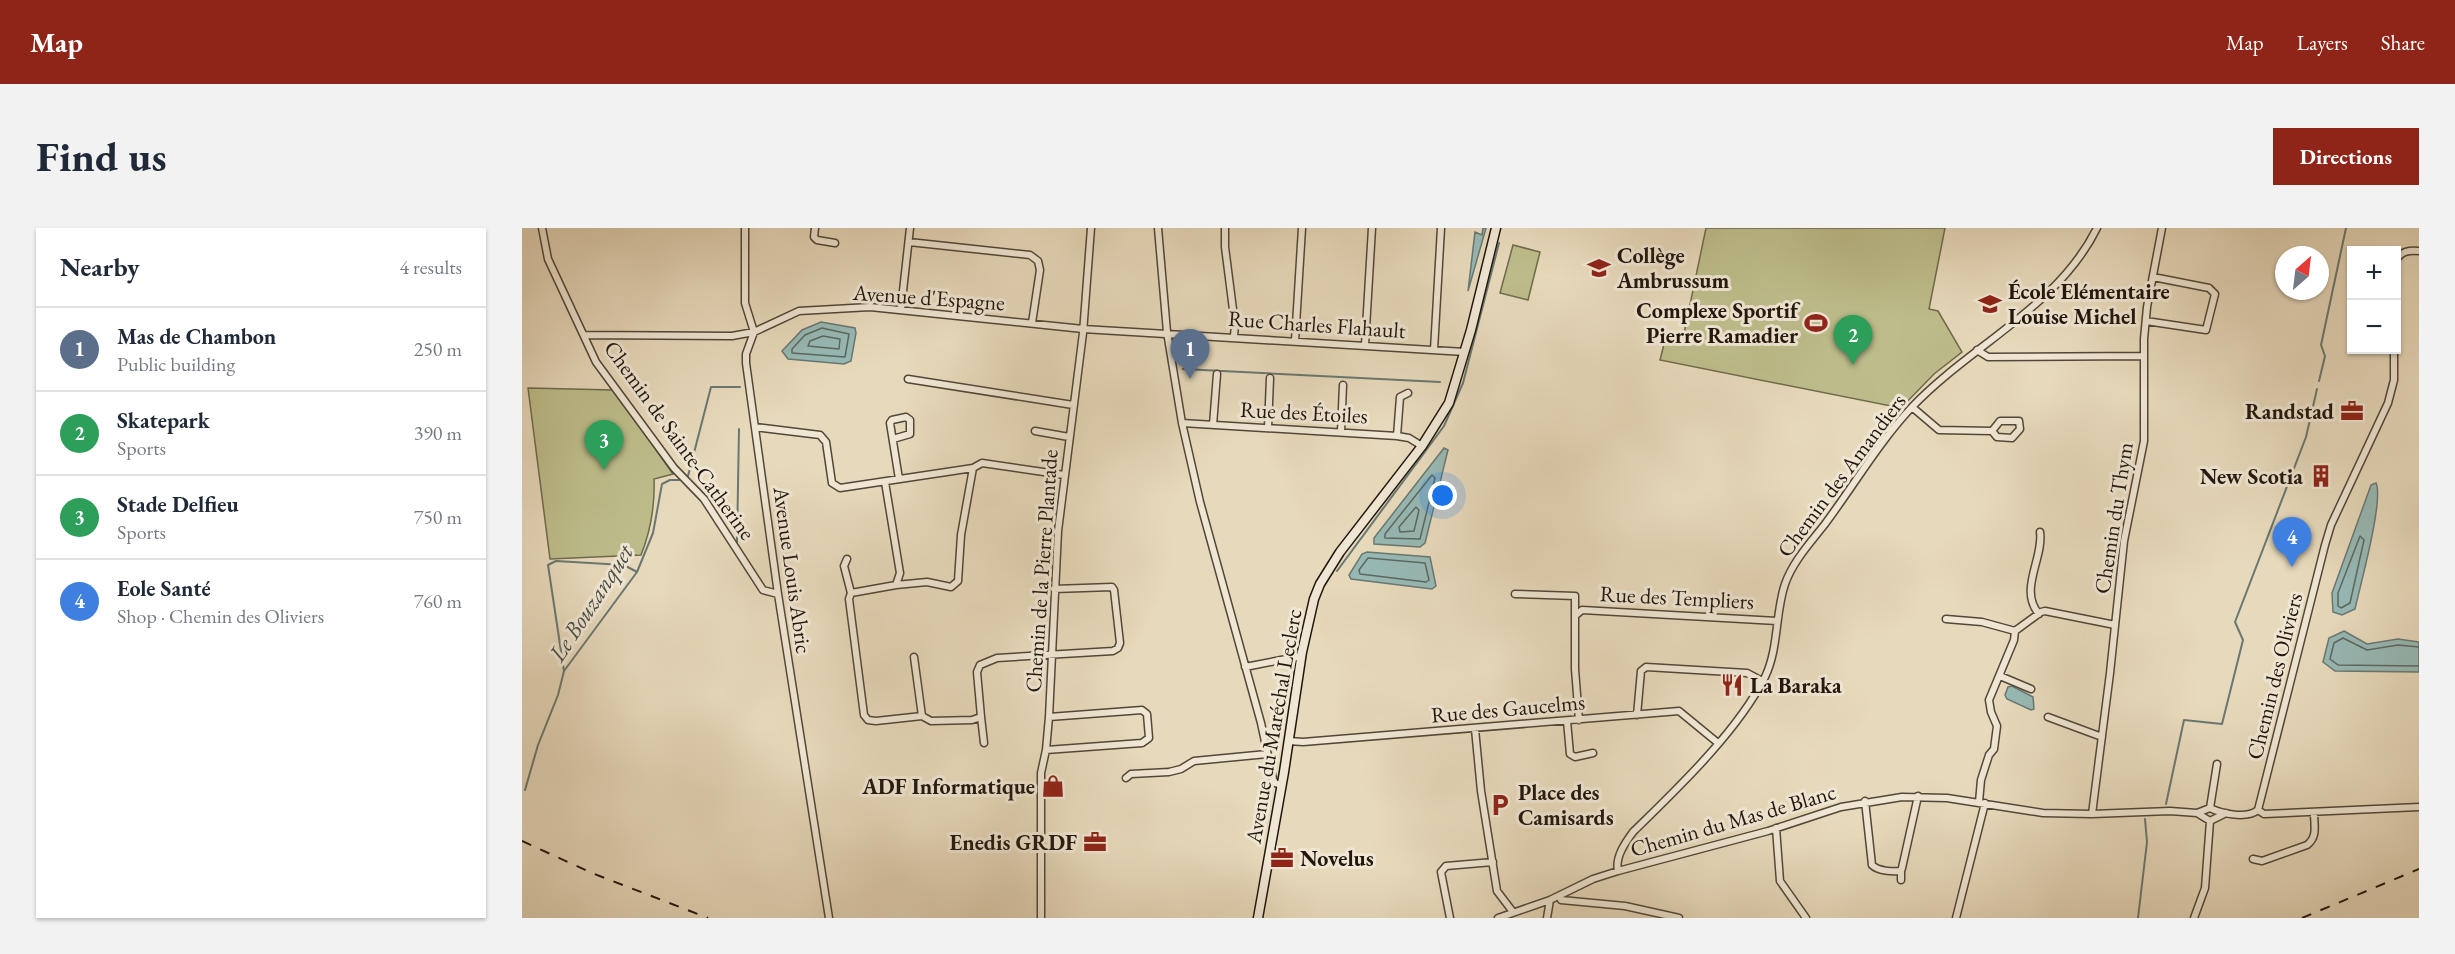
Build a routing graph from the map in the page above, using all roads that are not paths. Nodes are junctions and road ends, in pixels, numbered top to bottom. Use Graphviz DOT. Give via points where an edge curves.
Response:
graph roads {
  1 [pos="542,228"];
  2 [pos="745,228"];
  3 [pos="815,228"];
  4 [pos="910,228"];
  5 [pos="1091,228"];
  6 [pos="1158,228"];
  7 [pos="1225,228"];
  8 [pos="1302,228"];
  9 [pos="1372,228"];
  10 [pos="1441,228"];
  11 [pos="1496,228"];
  12 [pos="2097,228"];
  13 [pos="2162,228"];
  14 [pos="909,242"];
  15 [pos="835,243"];
  16 [pos="2419,251"];
  17 [pos="2401,254"];
  18 [pos="2153,277"];
  19 [pos="901,309"];
  20 [pos="2146,321"];
  21 [pos="1032,323"];
  22 [pos="1083,328"];
  23 [pos="754,332"];
  24 [pos="1167,332"];
  25 [pos="585,335"];
  26 [pos="1234,336"];
  27 [pos="1295,341"];
  28 [pos="1365,345"];
  29 [pos="1434,350"];
  30 [pos="1977,350"];
  31 [pos="1465,352"];
  32 [pos="2394,354"];
  33 [pos="2143,356"];
  34 [pos="1217,374"];
  35 [pos="1270,378"];
  36 [pos="908,379"];
  37 [pos="1343,385"];
  38 [pos="1408,393"];
  39 [pos="1073,405"];
  40 [pos="1912,407"];
  41 [pos="1182,423"];
  42 [pos="1213,425"];
  43 [pos="755,427"];
  44 [pos="1268,428"];
  45 [pos="1035,431"];
  46 [pos="1992,431"];
  47 [pos="1341,432"];
  48 [pos="1397,436"];
  49 [pos="1069,437"];
  50 [pos="893,439"];
  51 [pos="1422,446"];
  52 [pos="973,468"];
  53 [pos="1064,475"];
  54 [pos="899,479"];
  55 [pos="885,482"];
  56 [pos="2040,532"];
  57 [pos="847,559"];
  58 [pos="896,585"];
  59 [pos="1054,589"];
  60 [pos="851,593"];
  61 [pos="778,594"];
  62 [pos="1515,594"];
  63 [pos="2039,614"];
  64 [pos="1576,615"];
  65 [pos="1946,619"];
  66 [pos="1777,621"];
  67 [pos="2115,625"];
  68 [pos="2015,631"];
  69 [pos="1052,655"];
  70 [pos="1302,656"];
  71 [pos="914,657"];
  72 [pos="1245,667"];
  73 [pos="2000,676"];
  74 [pos="1762,681"];
  75 [pos="2031,690"];
  76 [pos="1637,715"];
  77 [pos="922,716"];
  78 [pos="981,717"];
  79 [pos="1049,717"];
  80 [pos="2048,717"];
  81 [pos="1579,720"];
  82 [pos="1567,721"];
  83 [pos="1475,729"];
  84 [pos="2102,737"];
  85 [pos="1289,741"];
  86 [pos="984,743"];
  87 [pos="1718,743"];
  88 [pos="1046,750"];
  89 [pos="1593,753"];
  90 [pos="1267,754"];
  91 [pos="2217,764"];
  92 [pos="1126,778"];
  93 [pos="1281,785"];
  94 [pos="1918,796"];
  95 [pos="1865,801"];
  96 [pos="1982,802"];
  97 [pos="2419,807"];
  98 [pos="2258,810"];
  99 [pos="2314,813"];
  100 [pos="2092,814"];
  101 [pos="2208,814"];
  102 [pos="1776,828"];
  103 [pos="2253,860"];
  104 [pos="1493,862"];
  105 [pos="1618,871"];
  106 [pos="1901,871"];
  107 [pos="1901,880"];
  108 [pos="1559,896"];
  109 [pos="1550,900"];
  110 [pos="1513,912"];
  111 [pos="1658,915"];
  112 [pos="829,918"];
  113 [pos="1041,918"];
  114 [pos="1258,918"];
  115 [pos="1450,918"];
  116 [pos="1498,918"];
  117 [pos="1547,918"];
  118 [pos="1679,918"];
  119 [pos="1806,918"];
  120 [pos="1956,918"];
  121 [pos="2194,918"];
  1 -- 25 [label="street, Chemin de Sainte-Catherine" via="548,259"];
  2 -- 23 [label="street" via="745,303"];
  3 -- 15 [label="street" via="817,240"];
  4 -- 14 [label="street"];
  5 -- 22 [label="street, Chemin de la Pierre Plantade"];
  6 -- 24 [label="street"];
  7 -- 26 [label="street"];
  8 -- 27 [label="street"];
  9 -- 28 [label="street"];
  10 -- 29 [label="street"];
  11 -- 31 [label="main road, Avenue du Maréchal Leclerc"];
  12 -- 30 [label="street, Chemin des Amandiers" via="2078,258 2043,298"];
  13 -- 18 [label="street, Chemin du Thym"];
  14 -- 19 [label="street"];
  14 -- 21 [label="street" via="1030,255 1038,261 1040,270"];
  16 -- 17 [label="street"];
  18 -- 20 [label="street, Chemin du Thym"];
  18 -- 20 [label="street" via="2209,288 2215,294 2206,330"];
  19 -- 21 [label="street, Avenue d'Espagne"];
  19 -- 23 [label="street, Avenue d'Espagne" via="799,311"];
  20 -- 33 [label="street, Chemin du Thym"];
  21 -- 22 [label="street, Avenue d'Espagne"];
  22 -- 24 [label="street, Avenue d'Espagne"];
  22 -- 39 [label="street, Chemin de la Pierre Plantade"];
  23 -- 25 [label="street, Avenue d'Espagne" via="732,336"];
  23 -- 43 [label="street, Avenue Louis Abric" via="746,363"];
  24 -- 26 [label="street, Rue Charles Flahault"];
  24 -- 41 [label="street"];
  25 -- 61 [label="street, Chemin de Sainte-Catherine" via="596,362 674,468 704,499 763,590"];
  26 -- 27 [label="street, Rue Charles Flahault"];
  27 -- 28 [label="street, Rue Charles Flahault"];
  28 -- 29 [label="street, Rue Charles Flahault"];
  29 -- 31 [label="street, Rue Charles Flahault"];
  30 -- 33 [label="street" via="1988,357"];
  30 -- 40 [label="street, Chemin des Amandiers"];
  31 -- 51 [label="main road, Avenue du Maréchal Leclerc" via="1449,403"];
  32 -- 98 [label="street, Chemin des Oliviers" via="2394,380 2388,403 2325,545"];
  33 -- 67 [label="street, Chemin du Thym" via="2144,441 2124,541"];
  34 -- 42 [label="street"];
  35 -- 44 [label="street"];
  36 -- 39 [label="street"];
  37 -- 47 [label="street"];
  38 -- 48 [label="street" via="1400,397"];
  39 -- 49 [label="street, Chemin de la Pierre Plantade"];
  40 -- 46 [label="street" via="1939,430"];
  40 -- 66 [label="street, Chemin des Amandiers" via="1802,553 1785,582"];
  41 -- 42 [label="street, Rue des Étoiles"];
  41 -- 72 [label="street"];
  42 -- 44 [label="street, Rue des Étoiles"];
  43 -- 55 [label="street" via="820,435 826,442 832,483 840,488"];
  43 -- 61 [label="street, Avenue Louis Abric"];
  44 -- 47 [label="street, Rue des Étoiles"];
  45 -- 49 [label="street"];
  47 -- 48 [label="street, Rue des Étoiles"];
  48 -- 51 [label="street, Rue des Étoiles"];
  49 -- 53 [label="street, Chemin de la Pierre Plantade"];
  50 -- 54 [label="street"];
  51 -- 70 [label="main road, Avenue du Maréchal Leclerc" via="1364,518 1320,584"];
  52 -- 53 [label="street" via="982,463"];
  52 -- 54 [label="street"];
  52 -- 58 [label="street" via="958,581 951,587 927,582"];
  53 -- 59 [label="street, Chemin de la Pierre Plantade"];
  54 -- 55 [label="street"];
  55 -- 58 [label="street" via="900,573"];
  56 -- 63 [label="street" via="2042,545 2030,583"];
  57 -- 60 [label="street" via="844,566"];
  58 -- 60 [label="street"];
  59 -- 69 [label="street, Chemin de la Pierre Plantade"];
  59 -- 69 [label="street" via="1112,587 1120,643 1113,651"];
  60 -- 77 [label="street" via="864,715 876,721"];
  61 -- 112 [label="street, Avenue Louis Abric"];
  62 -- 64 [label="street" via="1575,596"];
  63 -- 67 [label="street" via="2045,611"];
  63 -- 68 [label="street"];
  64 -- 66 [label="street, Rue des Templiers" via="1582,610"];
  64 -- 81 [label="street"];
  65 -- 68 [label="street" via="1982,622"];
  66 -- 74 [label="street, Chemin des Amandiers" via="1772,657"];
  67 -- 84 [label="street, Chemin du Thym"];
  68 -- 73 [label="street"];
  69 -- 78 [label="street" via="997,658 980,665 977,672"];
  69 -- 79 [label="street, Chemin de la Pierre Plantade"];
  70 -- 72 [label="street"];
  70 -- 85 [label="main road, Avenue du Maréchal Leclerc"];
  71 -- 77 [label="street"];
  72 -- 90 [label="street"];
  73 -- 75 [label="street"];
  73 -- 96 [label="street" via="1989,700 1997,726 1994,749 1981,780"];
  74 -- 76 [label="street" via="1747,673 1646,667 1641,671"];
  74 -- 87 [label="street, Chemin des Amandiers"];
  76 -- 81 [label="street, Rue des Gaucelms"];
  76 -- 87 [label="street, Rue des Gaucelms" via="1682,712"];
  77 -- 78 [label="street" via="931,721"];
  78 -- 86 [label="street"];
  79 -- 88 [label="street, Chemin de la Pierre Plantade"];
  79 -- 88 [label="street" via="1142,710 1147,714 1149,738 1142,743"];
  80 -- 84 [label="street"];
  81 -- 82 [label="street, Rue des Gaucelms"];
  82 -- 83 [label="street, Rue des Gaucelms"];
  82 -- 89 [label="street" via="1570,754 1575,757"];
  83 -- 85 [label="street, Rue des Gaucelms"];
  83 -- 104 [label="street"];
  84 -- 100 [label="street, Chemin du Thym"];
  85 -- 93 [label="main road, Avenue du Maréchal Leclerc"];
  87 -- 105 [label="street, Chemin des Amandiers" via="1633,832 1623,847"];
  88 -- 113 [label="street, Chemin de la Pierre Plantade" via="1039,816"];
  90 -- 92 [label="street" via="1194,761 1181,769 1131,774"];
  90 -- 93 [label="street" via="1273,779"];
  91 -- 101 [label="street"];
  93 -- 114 [label="main road, Avenue du Maréchal Leclerc"];
  94 -- 95 [label="street, Chemin du Mas de Blanc"];
  94 -- 96 [label="street, Chemin du Mas de Blanc"];
  94 -- 106 [label="street"];
  95 -- 102 [label="street, Chemin du Mas de Blanc"];
  95 -- 106 [label="street" via="1872,865 1876,869"];
  96 -- 100 [label="street, Chemin du Mas de Blanc" via="2043,813"];
  96 -- 120 [label="street"];
  97 -- 99 [label="street"];
  98 -- 99 [label="street" via="2264,814"];
  98 -- 101 [label="street" via="2252,814"];
  99 -- 103 [label="street" via="2315,834 2307,845 2262,861"];
  100 -- 101 [label="street, Chemin du Mas de Blanc"];
  101 -- 121 [label="street" via="2205,888"];
  102 -- 105 [label="street, Chemin du Mas de Blanc"];
  102 -- 119 [label="street" via="1780,881"];
  104 -- 110 [label="street" via="1497,891"];
  104 -- 115 [label="street" via="1446,866 1441,872"];
  105 -- 108 [label="street, Chemin du Mas de Blanc"];
  106 -- 107 [label="street"];
  108 -- 109 [label="street, Chemin du Mas de Blanc"];
  108 -- 111 [label="street" via="1561,900"];
  109 -- 110 [label="street, Chemin du Mas de Blanc"];
  109 -- 117 [label="street"];
  110 -- 116 [label="street, Chemin du Mas de Blanc"];
  111 -- 118 [label="street"];
}
